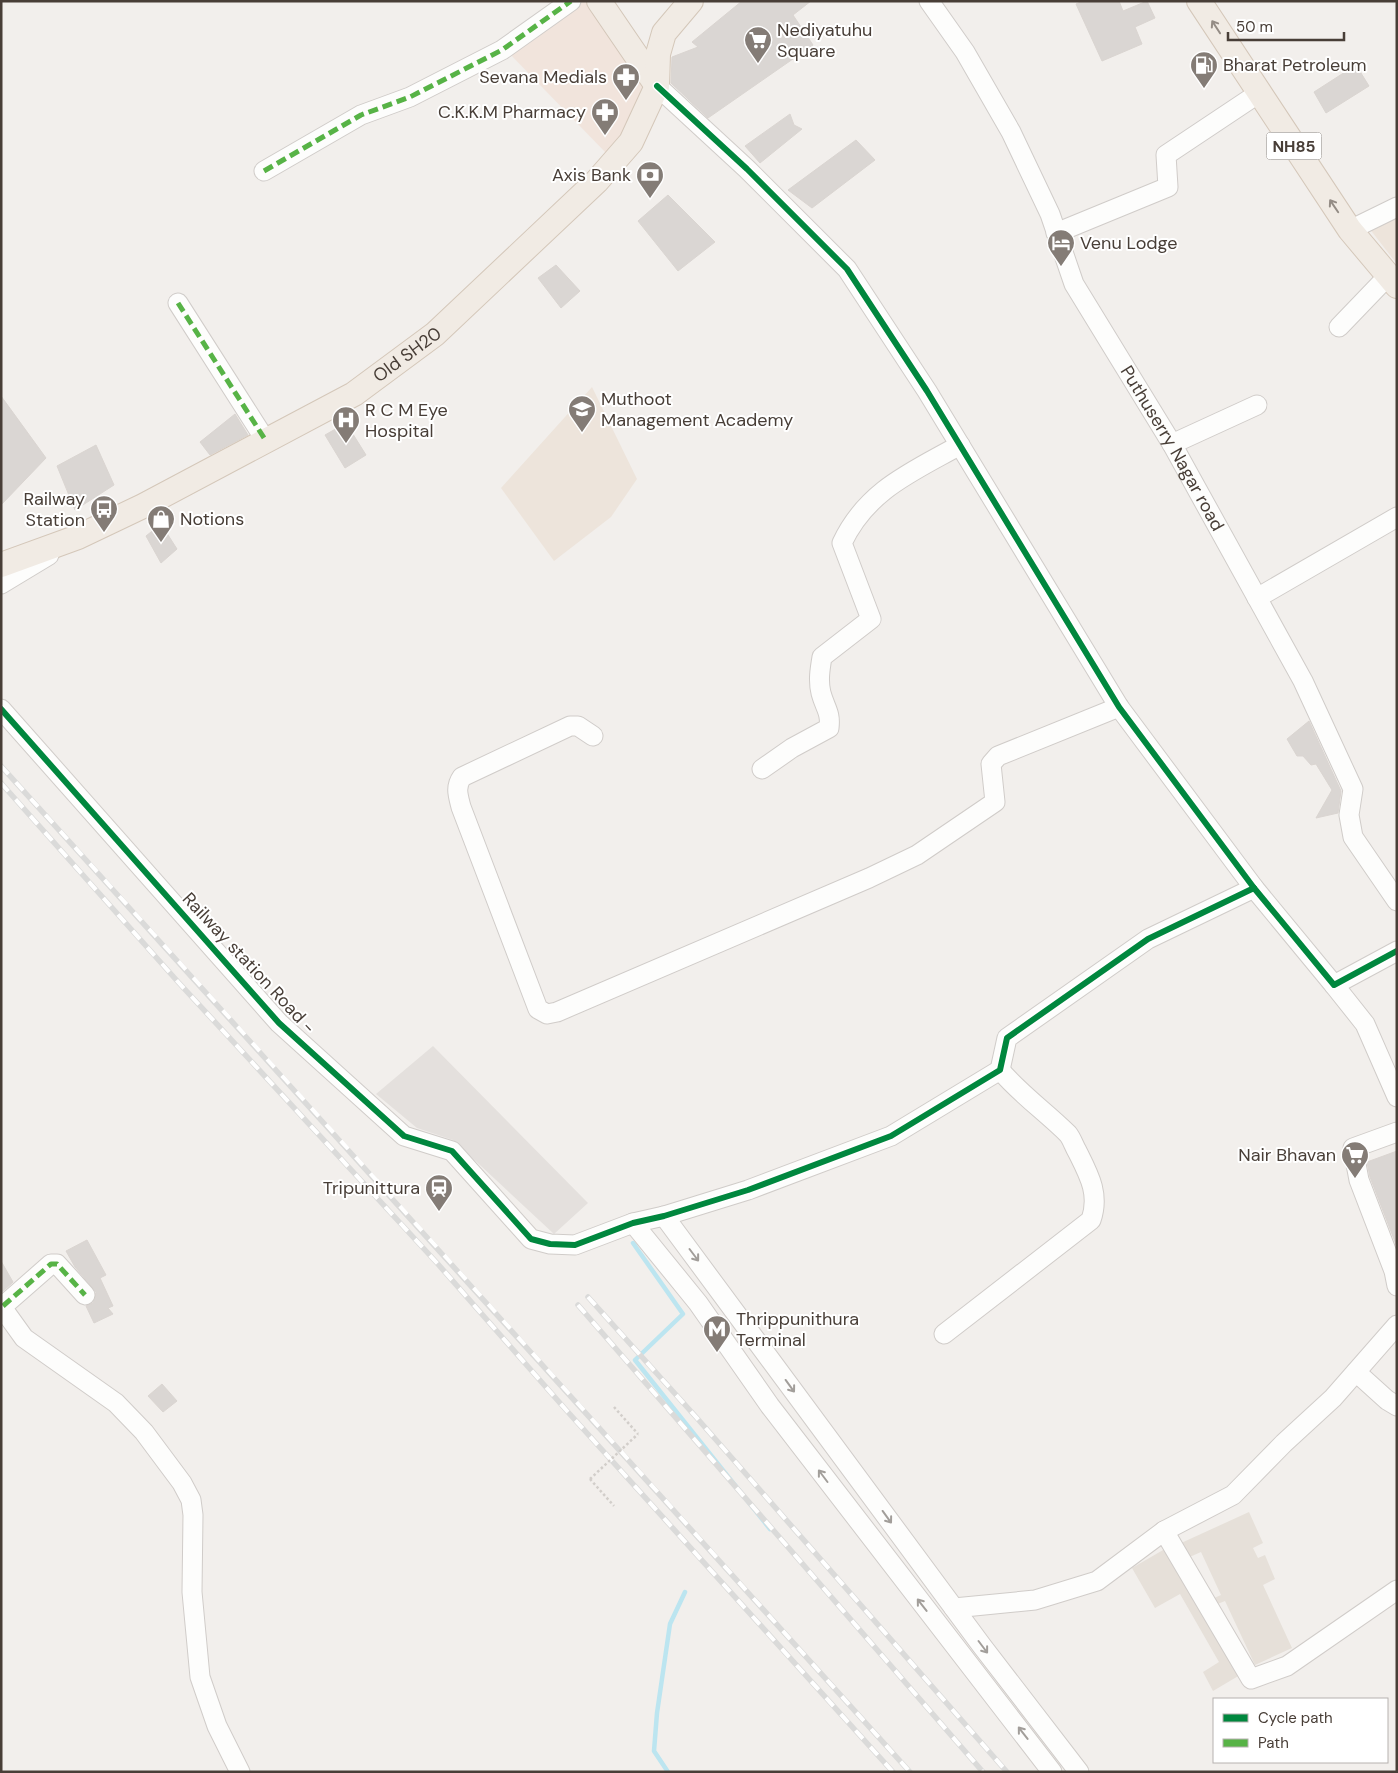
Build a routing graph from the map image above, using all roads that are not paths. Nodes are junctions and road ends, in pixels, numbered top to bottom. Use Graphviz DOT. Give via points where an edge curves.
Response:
graph roads {
  1 [pos="571,1"];
  2 [pos="599,1"];
  3 [pos="691,1"];
  4 [pos="929,1"];
  5 [pos="1199,1"];
  6 [pos="657,86"];
  7 [pos="1259,94"];
  8 [pos="264,171"];
  9 [pos="1397,207"];
  10 [pos="1350,230"];
  11 [pos="1056,233"];
  12 [pos="1393,281"];
  13 [pos="178,303"];
  14 [pos="1339,327"];
  15 [pos="1257,405"];
  16 [pos="266,441"];
  17 [pos="1172,444"];
  18 [pos="960,445"];
  19 [pos="1397,517"];
  20 [pos="78,537"];
  21 [pos="1,565"];
  22 [pos="1,584"];
  23 [pos="1257,598"];
  24 [pos="1119,707"];
  25 [pos="1,709"];
  26 [pos="594,736"];
  27 [pos="762,769"];
  28 [pos="1254,888"];
  29 [pos="1397,901"];
  30 [pos="1397,951"];
  31 [pos="1334,985"];
  32 [pos="1000,1070"];
  33 [pos="1397,1098"];
  34 [pos="1397,1132"];
  35 [pos="664,1216"];
  36 [pos="633,1223"];
  37 [pos="1397,1286"];
  38 [pos="85,1295"];
  39 [pos="2,1306"];
  40 [pos="1397,1325"];
  41 [pos="944,1334"];
  42 [pos="1356,1372"];
  43 [pos="1397,1406"];
  44 [pos="1164,1530"];
  45 [pos="1397,1590"];
  46 [pos="954,1608"];
  47 [pos="240,1772"];
  48 [pos="1052,1772"];
  49 [pos="1079,1772"];
  1 -- 8 [label="street" via="502,50 410,97 361,115"];
  2 -- 6 [label="main road"];
  3 -- 6 [label="main road" via="664,33 658,54"];
  4 -- 11 [label="street, Puthuserry Nagar road" via="965,52 1011,132"];
  7 -- 5 [label="main road, NH85 / NH85, one-way"];
  6 -- 16 [label="main road, Old SH20" via="631,142 597,181 435,334 354,394"];
  6 -- 18 [label="street" via="747,169 847,269"];
  10 -- 7 [label="main road, NH85 / NH85, one-way"];
  7 -- 11 [label="street" via="1166,155 1168,187"];
  9 -- 10 [label="street"];
  10 -- 12 [label="main road, NH85 / NH85"];
  11 -- 17 [label="street, Puthuserry Nagar road" via="1074,284"];
  12 -- 14 [label="street"];
  13 -- 16 [label="street"];
  15 -- 17 [label="street"];
  16 -- 20 [label="main road, Old SH20"];
  17 -- 23 [label="street, Puthuserry Nagar road"];
  18 -- 24 [label="street"];
  18 -- 27 [label="street" via="886,486 848,530 842,543 871,619 822,657 819,678 830,716 829,728"];
  19 -- 23 [label="street"];
  20 -- 21 [label="main road, Old SH20"];
  20 -- 22 [label="street"];
  23 -- 29 [label="street, Puthuserry Nagar road" via="1303,681 1353,789 1349,815 1353,837"];
  24 -- 26 [label="street" via="998,756 991,764 995,802 917,855 547,1014 538,1009 461,807 458,783 462,777 570,726 578,726"];
  24 -- 28 [label="street"];
  25 -- 36 [label="street, Railway station Road -" via="279,1023 404,1136 452,1151 531,1239 575,1245"];
  28 -- 31 [label="street"];
  28 -- 32 [label="street" via="1148,938 1007,1038"];
  30 -- 31 [label="street"];
  31 -- 33 [label="street" via="1365,1024"];
  32 -- 35 [label="street" via="891,1136 748,1190"];
  32 -- 41 [label="street" via="1069,1136 1087,1168 1095,1192 1095,1207 1091,1220"];
  34 -- 37 [label="street" via="1353,1148 1359,1180"];
  35 -- 36 [label="street"];
  35 -- 46 [label="street, one-way"];
  48 -- 36 [label="street, one-way" via="770,1406 698,1303"];
  38 -- 39 [label="street" via="57,1264 51,1264"];
  39 -- 47 [label="street" via="24,1338 116,1403 144,1432 182,1482 191,1500 192,1592 200,1677 217,1726"];
  40 -- 42 [label="street"];
  42 -- 43 [label="street"];
  42 -- 44 [label="street" via="1233,1496"];
  44 -- 45 [label="street" via="1251,1679 1287,1666"];
  44 -- 46 [label="street" via="1097,1581 1035,1600"];
  46 -- 49 [label="street, one-way"];
}
